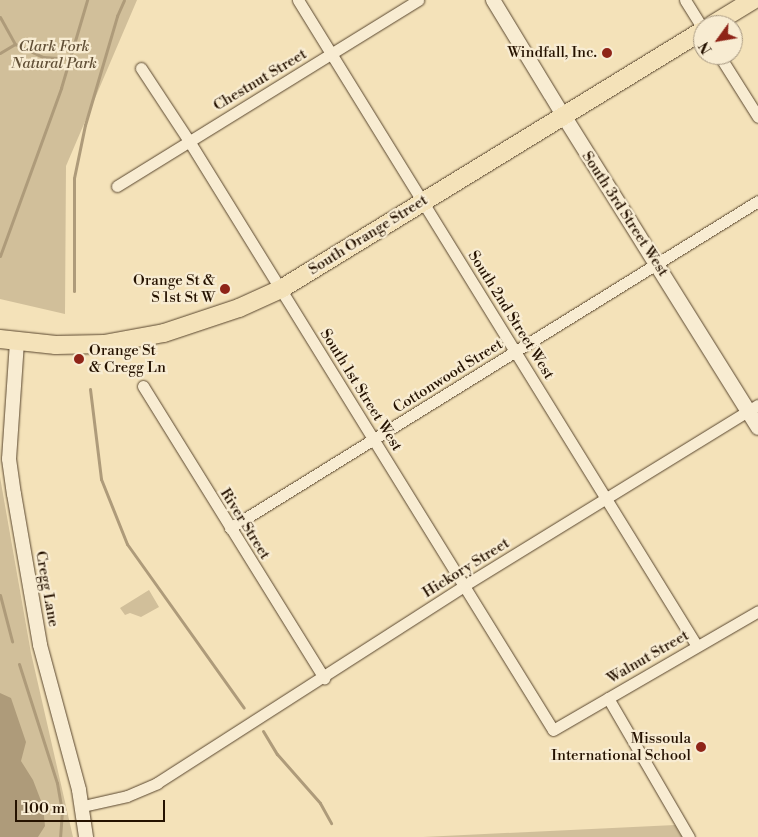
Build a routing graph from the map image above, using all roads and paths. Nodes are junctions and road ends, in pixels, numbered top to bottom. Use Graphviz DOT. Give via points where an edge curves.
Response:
graph roads {
  1 [pos="298,0"];
  2 [pos="418,0"];
  3 [pos="492,0"];
  4 [pos="685,0"];
  5 [pos="753,0"];
  6 [pos="694,15"];
  7 [pos="728,15"];
  8 [pos="693,36"];
  9 [pos="332,54"];
  10 [pos="725,65"];
  11 [pos="140,68"];
  12 [pos="563,115"];
  13 [pos="758,117"];
  14 [pos="189,141"];
  15 [pos="117,186"];
  16 [pos="423,201"];
  17 [pos="758,201"];
  18 [pos="658,264"];
  19 [pos="280,289"];
  20 [pos="0,339"];
  21 [pos="18,342"];
  22 [pos="515,352"];
  23 [pos="143,386"];
  24 [pos="753,408"];
  25 [pos="758,427"];
  26 [pos="375,439"];
  27 [pos="606,498"];
  28 [pos="230,528"];
  29 [pos="465,585"];
  30 [pos="758,610"];
  31 [pos="697,646"];
  32 [pos="324,678"];
  33 [pos="608,698"];
  34 [pos="553,730"];
  35 [pos="82,806"];
  36 [pos="86,837"];
  37 [pos="689,837"];
  1 -- 9 [label="street, South 2nd Street West"];
  2 -- 9 [label="street, Chestnut Street"];
  3 -- 12 [label="street, South 3rd Street West"];
  4 -- 6 [label="street"];
  5 -- 7 [label="main road"];
  8 -- 12 [label="main road, South Orange Street"];
  9 -- 14 [label="street, Chestnut Street"];
  9 -- 16 [label="street, South 2nd Street West"];
  10 -- 13 [label="street"];
  11 -- 14 [label="street, South 1st Street West"];
  12 -- 16 [label="main road, South Orange Street"];
  12 -- 18 [label="main road, South 3rd Street West"];
  14 -- 15 [label="street, Chestnut Street"];
  14 -- 19 [label="street, South 1st Street West"];
  16 -- 19 [label="main road, South Orange Street"];
  16 -- 22 [label="street, South 2nd Street West"];
  17 -- 18 [label="street, Cottonwood Street"];
  18 -- 22 [label="street, Cottonwood Street"];
  18 -- 24 [label="main road, South 3rd Street West"];
  19 -- 21 [label="main road, South Orange Street" via="205,322 131,340 56,345"];
  19 -- 26 [label="street, South 1st Street West"];
  20 -- 21 [label="main road, South Orange Street"];
  21 -- 35 [label="street, Cregg Lane" via="9,459 43,660"];
  22 -- 26 [label="street, Cottonwood Street"];
  22 -- 27 [label="street, South 2nd Street West"];
  23 -- 28 [label="street, River Street"];
  24 -- 25 [label="main road, South 3rd Street West"];
  24 -- 27 [label="street, Hickory Street"];
  26 -- 28 [label="street, Cottonwood Street"];
  26 -- 29 [label="street, South 1st Street West"];
  27 -- 29 [label="street, Hickory Street"];
  27 -- 31 [label="street, South 2nd Street West"];
  28 -- 32 [label="street, River Street"];
  29 -- 32 [label="street, Hickory Street"];
  29 -- 34 [label="street, South 1st Street West"];
  30 -- 31 [label="street, Walnut Street"];
  31 -- 33 [label="street, Walnut Street"];
  32 -- 35 [label="street, Hickory Street" via="140,792"];
  33 -- 34 [label="street, Walnut Street"];
  33 -- 37 [label="street"];
  35 -- 36 [label="street, Cregg Lane"];
}
